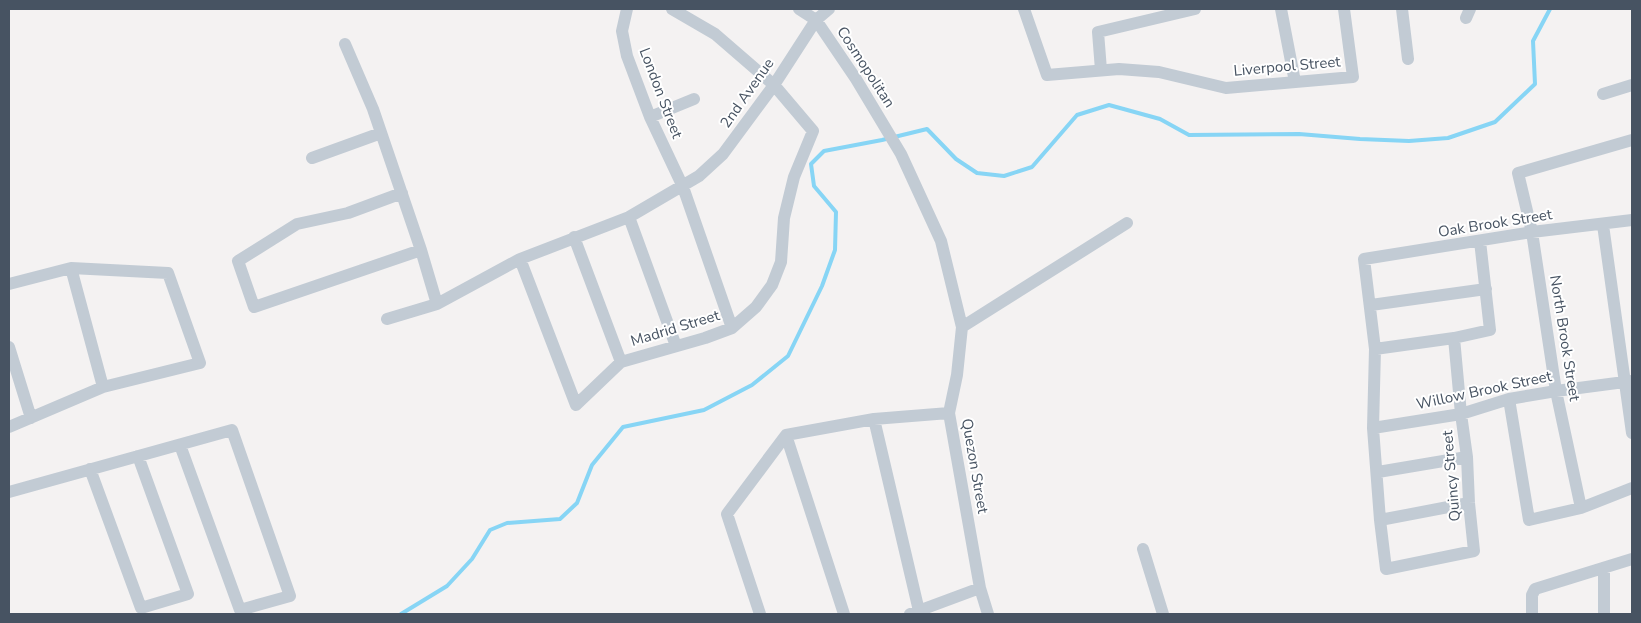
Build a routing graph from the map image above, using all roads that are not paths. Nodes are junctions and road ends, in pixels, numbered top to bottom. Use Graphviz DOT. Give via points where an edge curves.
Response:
graph roads {
  1 [pos="627,9"];
  2 [pos="672,9"];
  3 [pos="799,9"];
  4 [pos="829,9"];
  5 [pos="1024,9"];
  6 [pos="1195,9"];
  7 [pos="1281,9"];
  8 [pos="1344,9"];
  9 [pos="1402,9"];
  10 [pos="816,20"];
  11 [pos="345,44"];
  12 [pos="1408,59"];
  13 [pos="1101,70"];
  14 [pos="1295,82"];
  15 [pos="774,85"];
  16 [pos="1632,86"];
  17 [pos="1603,94"];
  18 [pos="694,99"];
  19 [pos="650,117"];
  20 [pos="381,133"];
  21 [pos="1632,140"];
  22 [pos="901,154"];
  23 [pos="312,158"];
  24 [pos="683,187"];
  25 [pos="402,192"];
  26 [pos="629,217"];
  27 [pos="1632,220"];
  28 [pos="1127,223"];
  29 [pos="1603,224"];
  30 [pos="1532,232"];
  31 [pos="574,237"];
  32 [pos="1480,241"];
  33 [pos="421,250"];
  34 [pos="520,259"];
  35 [pos="71,268"];
  36 [pos="9,284"];
  37 [pos="1486,289"];
  38 [pos="437,304"];
  39 [pos="1371,305"];
  40 [pos="388,319"];
  41 [pos="962,327"];
  42 [pos="732,328"];
  43 [pos="1454,338"];
  44 [pos="9,346"];
  45 [pos="676,346"];
  46 [pos="1375,349"];
  47 [pos="621,362"];
  48 [pos="1629,382"];
  49 [pos="102,387"];
  50 [pos="1556,391"];
  51 [pos="1509,399"];
  52 [pos="949,413"];
  53 [pos="1461,414"];
  54 [pos="31,418"];
  55 [pos="874,419"];
  56 [pos="9,427"];
  57 [pos="1373,428"];
  58 [pos="1632,433"];
  59 [pos="786,434"];
  60 [pos="180,445"];
  61 [pos="138,456"];
  62 [pos="1467,457"];
  63 [pos="90,469"];
  64 [pos="1378,472"];
  65 [pos="1632,488"];
  66 [pos="9,492"];
  67 [pos="1469,502"];
  68 [pos="1581,508"];
  69 [pos="1380,520"];
  70 [pos="1143,550"];
  71 [pos="1632,559"];
  72 [pos="1604,568"];
  73 [pos="980,588"];
  74 [pos="915,613"];
  75 [pos="760,614"];
  76 [pos="844,614"];
  77 [pos="988,614"];
  78 [pos="1163,614"];
  79 [pos="1532,614"];
  80 [pos="1604,614"];
  1 -- 19 [label="street, London Street" via="622,31 627,56"];
  2 -- 15 [label="street" via="715,34"];
  3 -- 10 [label="street, Cosmopolitan"];
  4 -- 10 [label="street, 2nd Avenue"];
  5 -- 13 [label="street, Liverpool Street" via="1046,75"];
  6 -- 13 [label="street" via="1098,32"];
  7 -- 14 [label="street"];
  8 -- 14 [label="street, Liverpool Street" via="1353,76"];
  9 -- 12 [label="street"];
  10 -- 15 [label="street, 2nd Avenue"];
  10 -- 22 [label="street, Cosmopolitan"];
  11 -- 20 [label="street"];
  13 -- 14 [label="street, Liverpool Street" via="1159,72 1226,88"];
  15 -- 24 [label="street, 2nd Avenue" via="723,154"];
  15 -- 42 [label="street, Madrid Street" via="813,131 794,177 784,218 781,262 772,285 756,307"];
  16 -- 17 [label="street"];
  18 -- 19 [label="street"];
  19 -- 24 [label="street, London Street"];
  20 -- 23 [label="street"];
  20 -- 25 [label="street"];
  21 -- 30 [label="street, North Brook Street" via="1518,173"];
  22 -- 41 [label="street, Quezon Street" via="941,241"];
  24 -- 26 [label="street, 2nd Avenue"];
  24 -- 42 [label="street, London Street"];
  25 -- 33 [label="street"];
  25 -- 33 [label="street" via="348,213 297,224 238,261 254,307"];
  26 -- 31 [label="street, 2nd Avenue"];
  26 -- 45 [label="street"];
  27 -- 29 [label="street, Oak Brook Street"];
  28 -- 41 [label="street"];
  29 -- 30 [label="street, Oak Brook Street"];
  29 -- 48 [label="street"];
  30 -- 32 [label="street, Oak Brook Street"];
  30 -- 50 [label="street, North Brook Street"];
  31 -- 34 [label="street, 2nd Avenue"];
  31 -- 47 [label="street"];
  32 -- 37 [label="street"];
  32 -- 39 [label="street, Oak Brook Street" via="1364,260"];
  33 -- 38 [label="street"];
  34 -- 38 [label="street, 2nd Avenue"];
  34 -- 47 [label="street, Madrid Street" via="576,405"];
  35 -- 36 [label="street"];
  35 -- 49 [label="street"];
  35 -- 49 [label="street" via="168,273 200,363"];
  37 -- 39 [label="street"];
  37 -- 43 [label="street" via="1490,330"];
  38 -- 40 [label="street, 2nd Avenue"];
  39 -- 46 [label="street"];
  41 -- 52 [label="street, Quezon Street"];
  42 -- 45 [label="street, Madrid Street"];
  43 -- 46 [label="street"];
  43 -- 53 [label="street, Quincy Street"];
  44 -- 54 [label="street"];
  45 -- 47 [label="street, Madrid Street"];
  46 -- 57 [label="street"];
  48 -- 50 [label="street, Willow Brook Street"];
  48 -- 58 [label="street"];
  49 -- 54 [label="street"];
  50 -- 51 [label="street, Willow Brook Street"];
  50 -- 68 [label="street, North Brook Street"];
  51 -- 53 [label="street, Willow Brook Street"];
  51 -- 68 [label="street" via="1529,520"];
  52 -- 55 [label="street"];
  52 -- 73 [label="street, Quezon Street"];
  53 -- 57 [label="street, Willow Brook Street"];
  53 -- 62 [label="street, Quincy Street"];
  54 -- 56 [label="street"];
  55 -- 59 [label="street"];
  55 -- 74 [label="street"];
  57 -- 64 [label="street"];
  59 -- 75 [label="street" via="727,514"];
  59 -- 76 [label="street"];
  60 -- 60 [label="street" via="232,430 290,596 240,610"];
  60 -- 61 [label="street"];
  61 -- 63 [label="street"];
  61 -- 63 [label="street" via="188,594 141,608"];
  62 -- 64 [label="street"];
  62 -- 67 [label="street, Quincy Street"];
  63 -- 66 [label="street"];
  64 -- 69 [label="street"];
  65 -- 68 [label="street"];
  67 -- 69 [label="street"];
  67 -- 69 [label="street, Quincy Street" via="1474,551 1386,569"];
  70 -- 78 [label="street"];
  71 -- 72 [label="street"];
  72 -- 79 [label="street" via="1535,589"];
  72 -- 80 [label="street"];
  73 -- 74 [label="street"];
  73 -- 77 [label="street, Quezon Street"];
}
